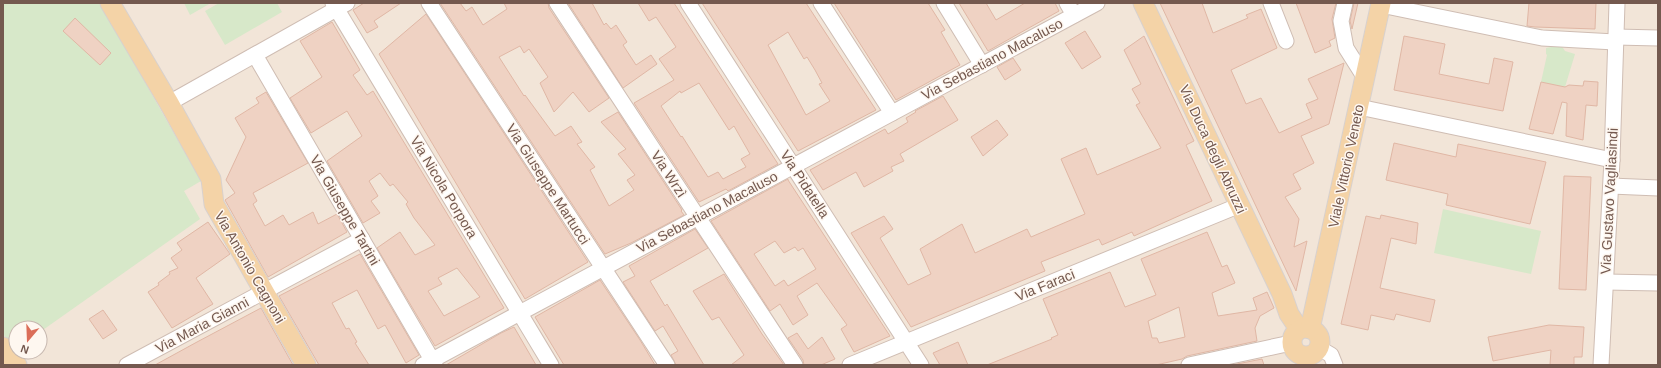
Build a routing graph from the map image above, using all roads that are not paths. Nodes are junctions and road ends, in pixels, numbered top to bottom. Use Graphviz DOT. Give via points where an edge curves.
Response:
graph roads {
  1 [pos="110,3"];
  2 [pos="428,3"];
  3 [pos="557,3"];
  4 [pos="688,3"];
  5 [pos="820,3"];
  6 [pos="944,3"];
  7 [pos="1097,3"];
  8 [pos="1144,3"];
  9 [pos="1271,3"];
  10 [pos="1345,3"];
  11 [pos="1617,3"];
  12 [pos="1381,4"];
  13 [pos="339,5"];
  14 [pos="1071,9"];
  15 [pos="1658,38"];
  16 [pos="1615,39"];
  17 [pos="1286,41"];
  18 [pos="255,55"];
  19 [pos="982,65"];
  20 [pos="1365,78"];
  21 [pos="169,103"];
  22 [pos="1359,107"];
  23 [pos="892,113"];
  24 [pos="1612,160"];
  25 [pos="793,165"];
  26 [pos="1611,186"];
  27 [pos="1658,188"];
  28 [pos="1240,205"];
  29 [pos="698,217"];
  30 [pos="362,239"];
  31 [pos="603,267"];
  32 [pos="1606,282"];
  33 [pos="1658,283"];
  34 [pos="265,292"];
  35 [pos="519,313"];
  36 [pos="1300,334"];
  37 [pos="907,341"];
  38 [pos="3,347"];
  39 [pos="1312,356"];
  40 [pos="430,363"];
  41 [pos="17,365"];
  42 [pos="127,365"];
  43 [pos="306,365"];
  44 [pos="551,365"];
  45 [pos="667,365"];
  46 [pos="795,365"];
  47 [pos="850,365"];
  48 [pos="921,365"];
  49 [pos="1189,365"];
  50 [pos="1335,365"];
  51 [pos="1601,365"];
  1 -- 21 [label="main road, Via Antonio Cagnoni"];
  2 -- 31 [label="street, Via Giuseppe Martucci"];
  3 -- 29 [label="street, Via Wrzì"];
  4 -- 25 [label="street, Via Pidatella"];
  5 -- 23 [label="street"];
  6 -- 19 [label="street"];
  7 -- 14 [label="street, Via Sebastiano Macaluso"];
  8 -- 28 [label="main road, Via Duca degli Abruzzi"];
  9 -- 17 [label="street"];
  10 -- 20 [label="street" via="1341,22 1346,48"];
  11 -- 16 [label="street, Via Gustavo Vagliasindi"];
  12 -- 16 [label="street" via="1542,38"];
  12 -- 20 [label="main road, Viale Vittorio Veneto"];
  13 -- 18 [label="street"];
  13 -- 35 [label="street, Via Nicola Porpora"];
  14 -- 19 [label="street, Via Sebastiano Macaluso"];
  15 -- 16 [label="street"];
  16 -- 24 [label="street, Via Gustavo Vagliasindi"];
  18 -- 21 [label="street"];
  18 -- 30 [label="street, Via Giuseppe Tartini"];
  19 -- 23 [label="street, Via Sebastiano Macaluso"];
  20 -- 22 [label="main road, Viale Vittorio Veneto"];
  21 -- 34 [label="main road, Via Antonio Cagnoni" via="211,179 214,204"];
  22 -- 24 [label="street"];
  22 -- 36 [label="main road, Viale Vittorio Veneto"];
  23 -- 25 [label="street, Via Sebastiano Macaluso"];
  24 -- 26 [label="street, Via Gustavo Vagliasindi"];
  25 -- 29 [label="street, Via Sebastiano Macaluso"];
  25 -- 37 [label="street, Via Pidatella"];
  26 -- 27 [label="street"];
  26 -- 32 [label="street, Via Gustavo Vagliasindi"];
  28 -- 36 [label="main road, Via Duca degli Abruzzi"];
  28 -- 37 [label="street, Via Faraci"];
  29 -- 31 [label="street, Via Sebastiano Macaluso"];
  29 -- 46 [label="street, Via Wrzì"];
  30 -- 34 [label="street, Via Maria Gianni"];
  30 -- 40 [label="street, Via Giuseppe Tartini"];
  31 -- 35 [label="street, Via Sebastiano Macaluso"];
  31 -- 45 [label="street, Via Giuseppe Martucci"];
  32 -- 33 [label="street"];
  32 -- 51 [label="street, Via Gustavo Vagliasindi"];
  34 -- 42 [label="street, Via Maria Gianni"];
  34 -- 43 [label="main road, Via Antonio Cagnoni"];
  35 -- 40 [label="street, Via Sebastiano Macaluso"];
  35 -- 44 [label="street, Via Nicola Porpora"];
  36 -- 39 [label="main road" via="1296,353"];
  36 -- 39 [label="main road" via="1319,336"];
  36 -- 49 [label="street" via="1259,349"];
  37 -- 47 [label="street, Via Faraci"];
  37 -- 48 [label="street, Via Pidatella"];
  38 -- 41 [label="main road"];
  39 -- 50 [label="street" via="1330,355"];
}
